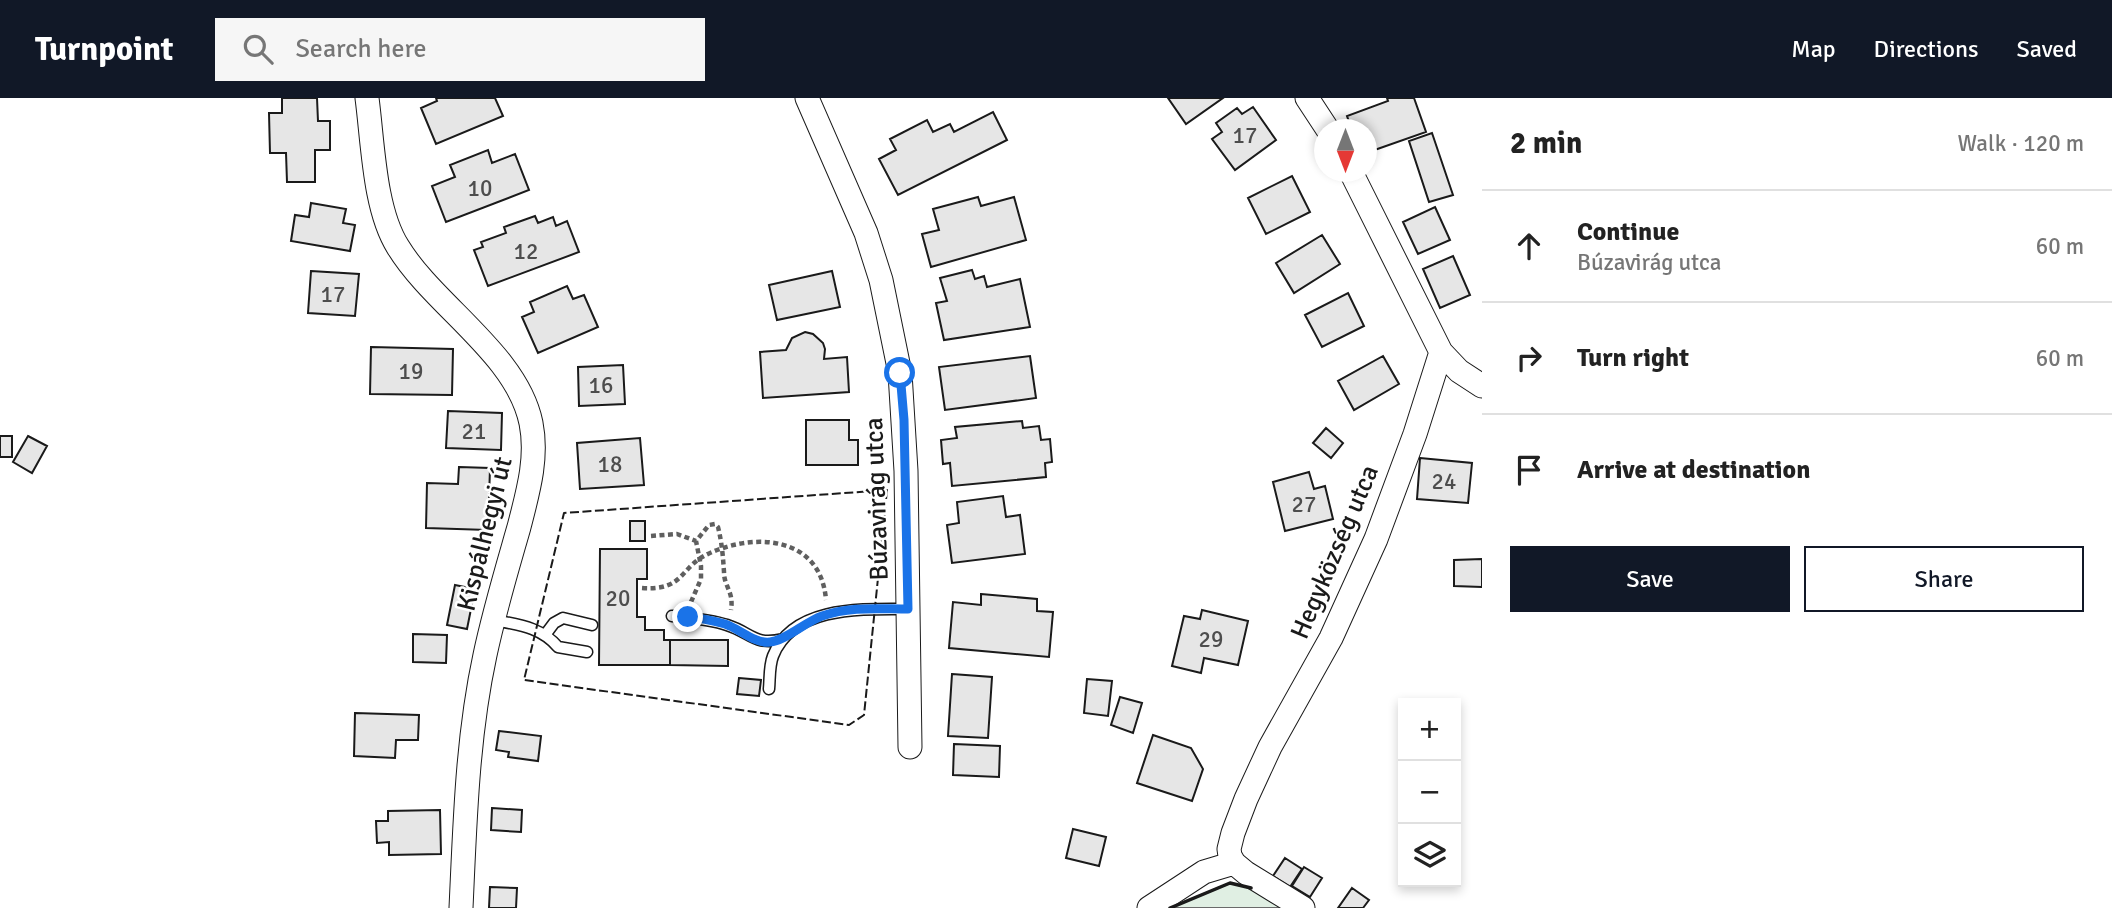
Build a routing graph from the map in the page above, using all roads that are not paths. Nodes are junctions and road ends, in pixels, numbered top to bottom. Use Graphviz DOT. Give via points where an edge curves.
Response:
graph roads {
  1 [pos="367,98"];
  2 [pos="807,98"];
  3 [pos="1307,98"];
  4 [pos="1321,119"];
  5 [pos="1356,182"];
  6 [pos="1441,352"];
  7 [pos="1481,384"];
  8 [pos="908,609"];
  9 [pos="672,616"];
  10 [pos="494,620"];
  11 [pos="592,625"];
  12 [pos="545,635"];
  13 [pos="783,639"];
  14 [pos="587,652"];
  15 [pos="769,689"];
  16 [pos="910,747"];
  17 [pos="1234,863"];
  18 [pos="461,908"];
  19 [pos="1149,908"];
  20 [pos="1303,908"];
  1 -- 10 [label="street, Kispálhegyi út" via="383,214 396,245 414,271 506,368 531,420 535,446 531,481"];
  2 -- 8 [label="street, Búzavirág utca" via="866,233 892,328 904,420"];
  3 -- 4 [label="street"];
  5 -- 6 [label="street"];
  6 -- 7 [label="street" via="1459,371"];
  6 -- 17 [label="street, Hegyközség utca" via="1376,539 1331,638 1269,747 1246,799 1229,849"];
  8 -- 13 [label="lane" via="847,610 801,625"];
  8 -- 16 [label="street, Búzavirág utca"];
  9 -- 13 [label="lane" via="726,625 768,643"];
  10 -- 12 [label="lane"];
  10 -- 18 [label="street, Kispálhegyi út" via="471,742"];
  11 -- 12 [label="lane" via="563,618"];
  12 -- 14 [label="lane" via="558,647"];
  13 -- 15 [label="lane" via="772,657"];
  17 -- 19 [label="street" via="1204,872"];
  17 -- 20 [label="street"];
}
